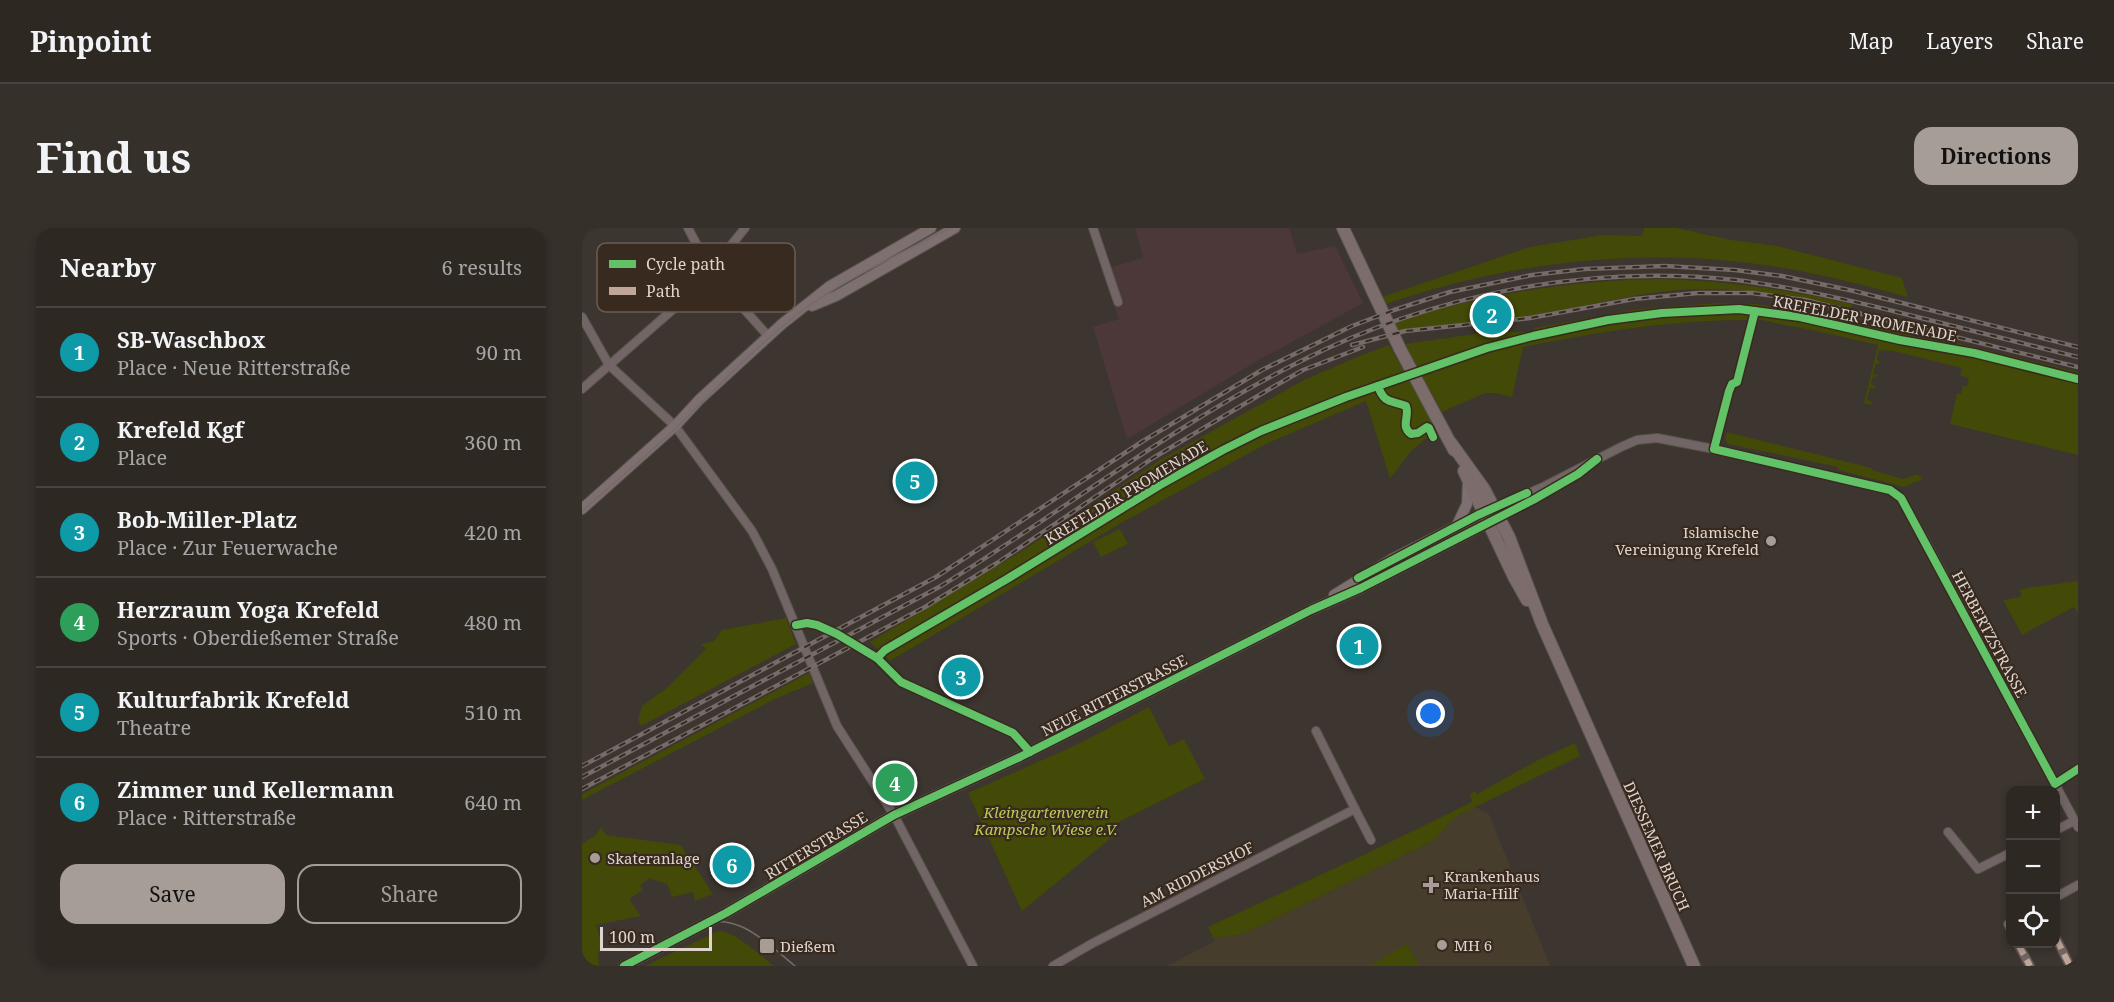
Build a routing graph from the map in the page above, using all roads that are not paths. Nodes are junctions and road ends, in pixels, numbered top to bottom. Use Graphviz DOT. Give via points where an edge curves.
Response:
graph roads {
  1 [pos="688,228"];
  2 [pos="745,228"];
  3 [pos="930,228"];
  4 [pos="956,228"];
  5 [pos="1093,228"];
  6 [pos="1343,228"];
  7 [pos="943,231"];
  8 [pos="696,243"];
  9 [pos="733,243"];
  10 [pos="1118,302"];
  11 [pos="801,310"];
  12 [pos="670,312"];
  13 [pos="747,312"];
  14 [pos="582,317"];
  15 [pos="593,335"];
  16 [pos="768,336"];
  17 [pos="582,337"];
  18 [pos="609,365"];
  19 [pos="582,389"];
  20 [pos="675,426"];
  21 [pos="1451,443"];
  22 [pos="1468,479"];
  23 [pos="582,509"];
  24 [pos="1492,515"];
  25 [pos="1456,526"];
  26 [pos="1311,610"];
  27 [pos="796,625"];
  28 [pos="1316,731"];
  29 [pos="1030,752"];
  30 [pos="2078,769"];
  31 [pos="2055,784"];
  32 [pos="1355,809"];
  33 [pos="894,815"];
  34 [pos="2076,824"];
  35 [pos="2060,829"];
  36 [pos="1948,832"];
  37 [pos="1371,840"];
  38 [pos="2006,855"];
  39 [pos="2078,885"];
  40 [pos="2060,894"];
  41 [pos="2060,947"];
  42 [pos="2021,948"];
  43 [pos="624,966"];
  44 [pos="973,966"];
  45 [pos="1053,966"];
  46 [pos="1694,966"];
  47 [pos="2030,966"];
  48 [pos="2070,966"];
  1 -- 8 [label="street"];
  2 -- 9 [label="street"];
  3 -- 11 [label="main road" via="830,286"];
  4 -- 7 [label="main road"];
  5 -- 10 [label="street"];
  6 -- 21 [label="main road" via="1400,349"];
  7 -- 11 [label="main road" via="836,296"];
  11 -- 16 [label="main road"];
  12 -- 18 [label="street"];
  13 -- 16 [label="street"];
  14 -- 15 [label="street"];
  15 -- 17 [label="street"];
  15 -- 18 [label="street"];
  16 -- 20 [label="main road"];
  18 -- 19 [label="street"];
  18 -- 20 [label="street"];
  20 -- 23 [label="main road"];
  20 -- 27 [label="street" via="752,531"];
  21 -- 22 [label="main road"];
  21 -- 24 [label="main road" via="1484,489"];
  22 -- 24 [label="main road"];
  22 -- 25 [label="main road" via="1467,504"];
  24 -- 25 [label="main road, NEUE RITTERSTRASSE"];
  24 -- 26 [label="main road, NEUE RITTERSTRASSE" via="1361,588"];
  24 -- 31 [label="street, HERBERTZSTRASSE" via="1578,474 1597,459 1637,440 1657,438 1890,490 1901,498"];
  24 -- 46 [label="main road, DIESSEMER BRUCH" via="1514,577 1542,624"];
  25 -- 26 [label="main road, NEUE RITTERSTRASSE" via="1357,579"];
  26 -- 29 [label="main road, NEUE RITTERSTRASSE"];
  27 -- 29 [label="street" via="817,625 837,634 876,658 901,682 1013,733"];
  27 -- 33 [label="street" via="837,726"];
  28 -- 32 [label="street"];
  29 -- 33 [label="main road, NEUE RITTERSTRASSE"];
  30 -- 31 [label="street"];
  31 -- 34 [label="street, HERBERTZSTRASSE"];
  32 -- 37 [label="street"];
  32 -- 45 [label="street, AM RIDDERSHOF"];
  33 -- 43 [label="main road, RITTERSTRASSE" via="719,917"];
  33 -- 44 [label="street"];
  34 -- 35 [label="street, HERBERTZSTRASSE"];
  36 -- 38 [label="street" via="1978,869"];
  39 -- 40 [label="street"];
  41 -- 48 [label="street"];
  42 -- 47 [label="street"];
}
